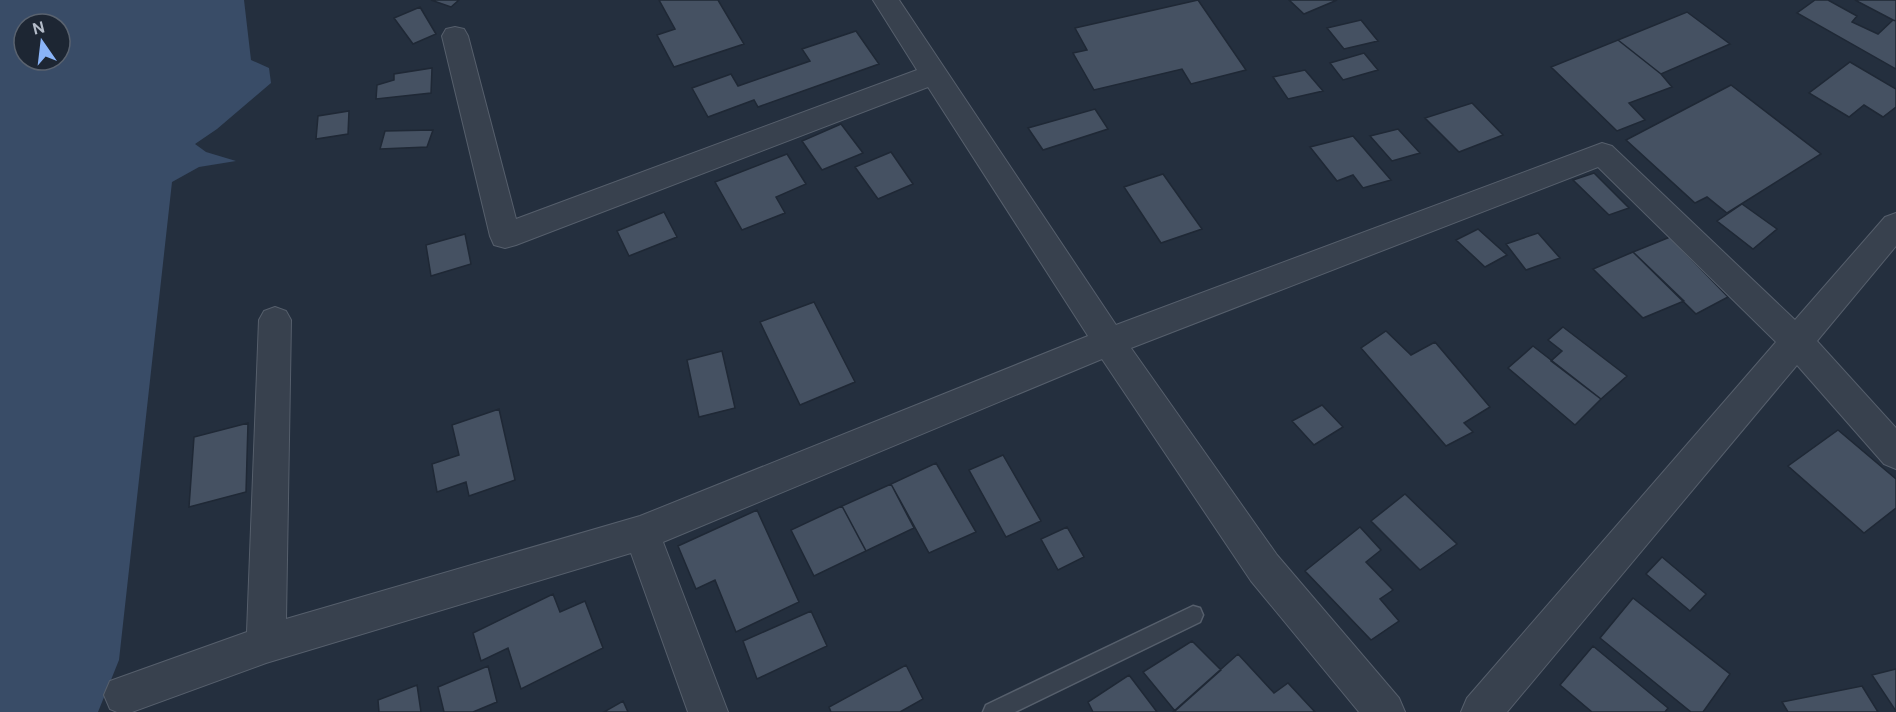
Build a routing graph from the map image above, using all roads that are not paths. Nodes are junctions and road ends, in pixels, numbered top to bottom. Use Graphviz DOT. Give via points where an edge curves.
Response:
graph roads {
  1 [pos="886,0"];
  2 [pos="454,36"];
  3 [pos="934,74"];
  4 [pos="1896,225"];
  5 [pos="275,320"];
  6 [pos="1109,342"];
  7 [pos="1797,342"];
  8 [pos="1896,453"];
  9 [pos="642,533"];
  10 [pos="1193,615"];
  11 [pos="266,644"];
  12 [pos="124,695"];
  13 [pos="708,712"];
  14 [pos="993,712"];
  15 [pos="1385,712"];
  16 [pos="1481,712"];
  1 -- 3 [label="street"];
  2 -- 3 [label="street" via="504,236"];
  3 -- 6 [label="street"];
  4 -- 7 [label="street"];
  5 -- 11 [label="street"];
  6 -- 7 [label="street" via="1602,154"];
  6 -- 9 [label="street"];
  6 -- 15 [label="street" via="1264,568"];
  7 -- 8 [label="street"];
  7 -- 16 [label="street"];
  9 -- 11 [label="street"];
  9 -- 13 [label="street"];
  10 -- 14 [label="lane"];
  11 -- 12 [label="street"];
}
